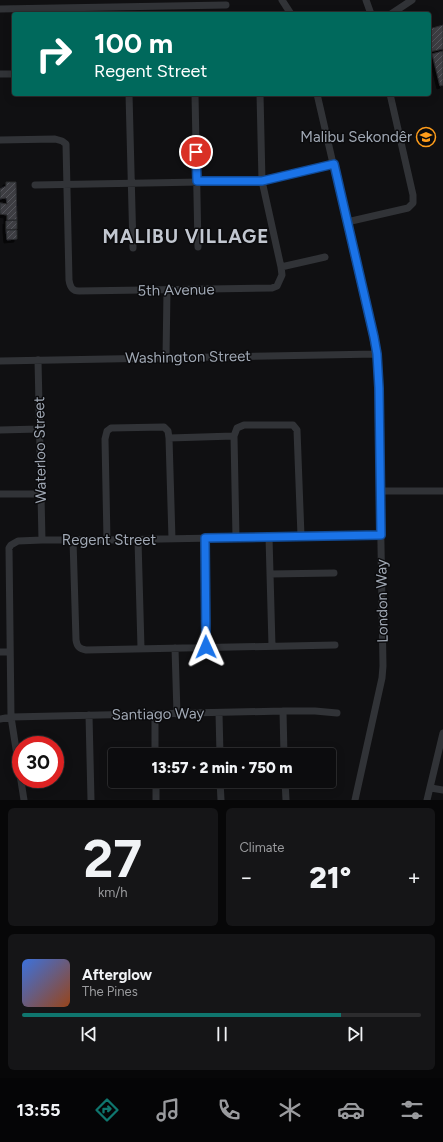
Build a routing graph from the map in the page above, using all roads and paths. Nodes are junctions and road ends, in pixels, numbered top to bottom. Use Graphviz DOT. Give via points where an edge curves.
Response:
graph roads {
  1 [pos="5,0"];
  2 [pos="282,0"];
  3 [pos="366,0"];
  4 [pos="412,0"];
  5 [pos="126,3"];
  6 [pos="226,5"];
  7 [pos="2,9"];
  8 [pos="81,11"];
  9 [pos="290,12"];
  10 [pos="371,12"];
  11 [pos="394,12"];
  12 [pos="0,74"];
  13 [pos="12,74"];
  14 [pos="129,96"];
  15 [pos="195,96"];
  16 [pos="260,96"];
  17 [pos="317,96"];
  18 [pos="390,96"];
  19 [pos="0,140"];
  20 [pos="334,164"];
  21 [pos="197,181"];
  22 [pos="262,181"];
  23 [pos="131,183"];
  24 [pos="66,184"];
  25 [pos="35,185"];
  26 [pos="347,222"];
  27 [pos="198,247"];
  28 [pos="133,248"];
  29 [pos="325,257"];
  30 [pos="281,268"];
  31 [pos="167,291"];
  32 [pos="377,354"];
  33 [pos="166,357"];
  34 [pos="38,360"];
  35 [pos="0,361"];
  36 [pos="39,429"];
  37 [pos="0,430"];
  38 [pos="234,436"];
  39 [pos="169,438"];
  40 [pos="443,491"];
  41 [pos="380,492"];
  42 [pos="0,494"];
  43 [pos="40,494"];
  44 [pos="381,535"];
  45 [pos="301,536"];
  46 [pos="269,537"];
  47 [pos="205,538"];
  48 [pos="236,538"];
  49 [pos="172,539"];
  50 [pos="42,540"];
  51 [pos="73,540"];
  52 [pos="107,540"];
  53 [pos="138,540"];
  54 [pos="334,573"];
  55 [pos="270,574"];
  56 [pos="336,645"];
  57 [pos="272,646"];
  58 [pos="206,647"];
  59 [pos="141,648"];
  60 [pos="175,648"];
  61 [pos="0,652"];
  62 [pos="10,652"];
  63 [pos="283,711"];
  64 [pos="219,713"];
  65 [pos="337,713"];
  66 [pos="155,714"];
  67 [pos="177,714"];
  68 [pos="89,715"];
  69 [pos="11,717"];
  70 [pos="0,719"];
  71 [pos="443,733"];
  72 [pos="155,748"];
  73 [pos="220,748"];
  74 [pos="284,748"];
  75 [pos="156,788"];
  76 [pos="220,788"];
  77 [pos="285,788"];
  78 [pos="431,788"];
  79 [pos="443,790"];
  80 [pos="24,800"];
  81 [pos="90,800"];
  82 [pos="156,800"];
  83 [pos="221,800"];
  84 [pos="286,800"];
  85 [pos="355,800"];
  86 [pos="427,800"];
  1 -- 7 [label="street"];
  2 -- 9 [label="street"];
  3 -- 10 [label="street"];
  4 -- 11 [label="street"];
  5 -- 6 [label="street"];
  5 -- 8 [label="street"];
  7 -- 8 [label="street"];
  12 -- 13 [label="street"];
  14 -- 23 [label="street"];
  15 -- 21 [label="street"];
  16 -- 22 [label="street, 5th Avenue"];
  17 -- 20 [label="street, London Way"];
  18 -- 26 [label="street" via="413,203 408,208"];
  19 -- 24 [label="street" via="62,141 66,144"];
  20 -- 22 [label="street"];
  20 -- 26 [label="street, London Way"];
  21 -- 22 [label="street"];
  21 -- 23 [label="street"];
  21 -- 27 [label="street"];
  22 -- 30 [label="street, 5th Avenue"];
  23 -- 24 [label="street"];
  23 -- 28 [label="street"];
  24 -- 25 [label="street"];
  24 -- 31 [label="street, 5th Avenue" via="71,288 79,291"];
  26 -- 32 [label="street, London Way"];
  29 -- 30 [label="street"];
  30 -- 31 [label="street, 5th Avenue" via="281,280 272,288"];
  31 -- 33 [label="street"];
  32 -- 33 [label="street, Washington Street"];
  32 -- 41 [label="street, London Way"];
  33 -- 34 [label="street, Washington Street"];
  34 -- 35 [label="street, Washington Street"];
  34 -- 36 [label="street, Waterloo Street"];
  36 -- 37 [label="street"];
  36 -- 43 [label="street, Waterloo Street"];
  38 -- 39 [label="street"];
  38 -- 45 [label="street" via="237,428 244,425 296,427"];
  38 -- 48 [label="street"];
  39 -- 49 [label="street"];
  39 -- 52 [label="street" via="164,427 110,428 107,431 104,439"];
  40 -- 41 [label="street"];
  41 -- 44 [label="street, London Way"];
  42 -- 43 [label="street"];
  43 -- 50 [label="street, Waterloo Street"];
  44 -- 45 [label="street, Regent Street"];
  44 -- 85 [label="street, London Way" via="382,678"];
  45 -- 46 [label="street, Regent Street"];
  46 -- 48 [label="street, Regent Street"];
  46 -- 55 [label="street"];
  47 -- 48 [label="street, Regent Street"];
  47 -- 49 [label="street, Regent Street"];
  47 -- 58 [label="street"];
  49 -- 53 [label="street, Regent Street"];
  50 -- 51 [label="street, Regent Street"];
  50 -- 62 [label="street, Regent Street" via="18,541 9,548"];
  51 -- 52 [label="street, Regent Street"];
  51 -- 59 [label="street" via="77,644 86,650"];
  52 -- 53 [label="street, Regent Street"];
  53 -- 59 [label="street"];
  54 -- 55 [label="street"];
  55 -- 57 [label="street"];
  56 -- 57 [label="street"];
  57 -- 58 [label="street"];
  58 -- 60 [label="street"];
  59 -- 60 [label="street"];
  60 -- 67 [label="street"];
  61 -- 62 [label="street"];
  62 -- 69 [label="street, Regent Street"];
  63 -- 64 [label="street, Santiago Way"];
  63 -- 65 [label="street, Santiago Way" via="315,710"];
  63 -- 74 [label="street"];
  64 -- 67 [label="street, Santiago Way"];
  64 -- 73 [label="street"];
  66 -- 67 [label="street, Santiago Way"];
  66 -- 68 [label="street, Santiago Way"];
  66 -- 72 [label="street"];
  68 -- 69 [label="street, Santiago Way"];
  68 -- 81 [label="street"];
  69 -- 70 [label="street, Santiago Way"];
  69 -- 80 [label="street, Regent Street"];
  71 -- 78 [label="street"];
  75 -- 82 [label="street"];
  76 -- 83 [label="street"];
  77 -- 84 [label="street"];
  78 -- 79 [label="street"];
  78 -- 86 [label="street"];
}
